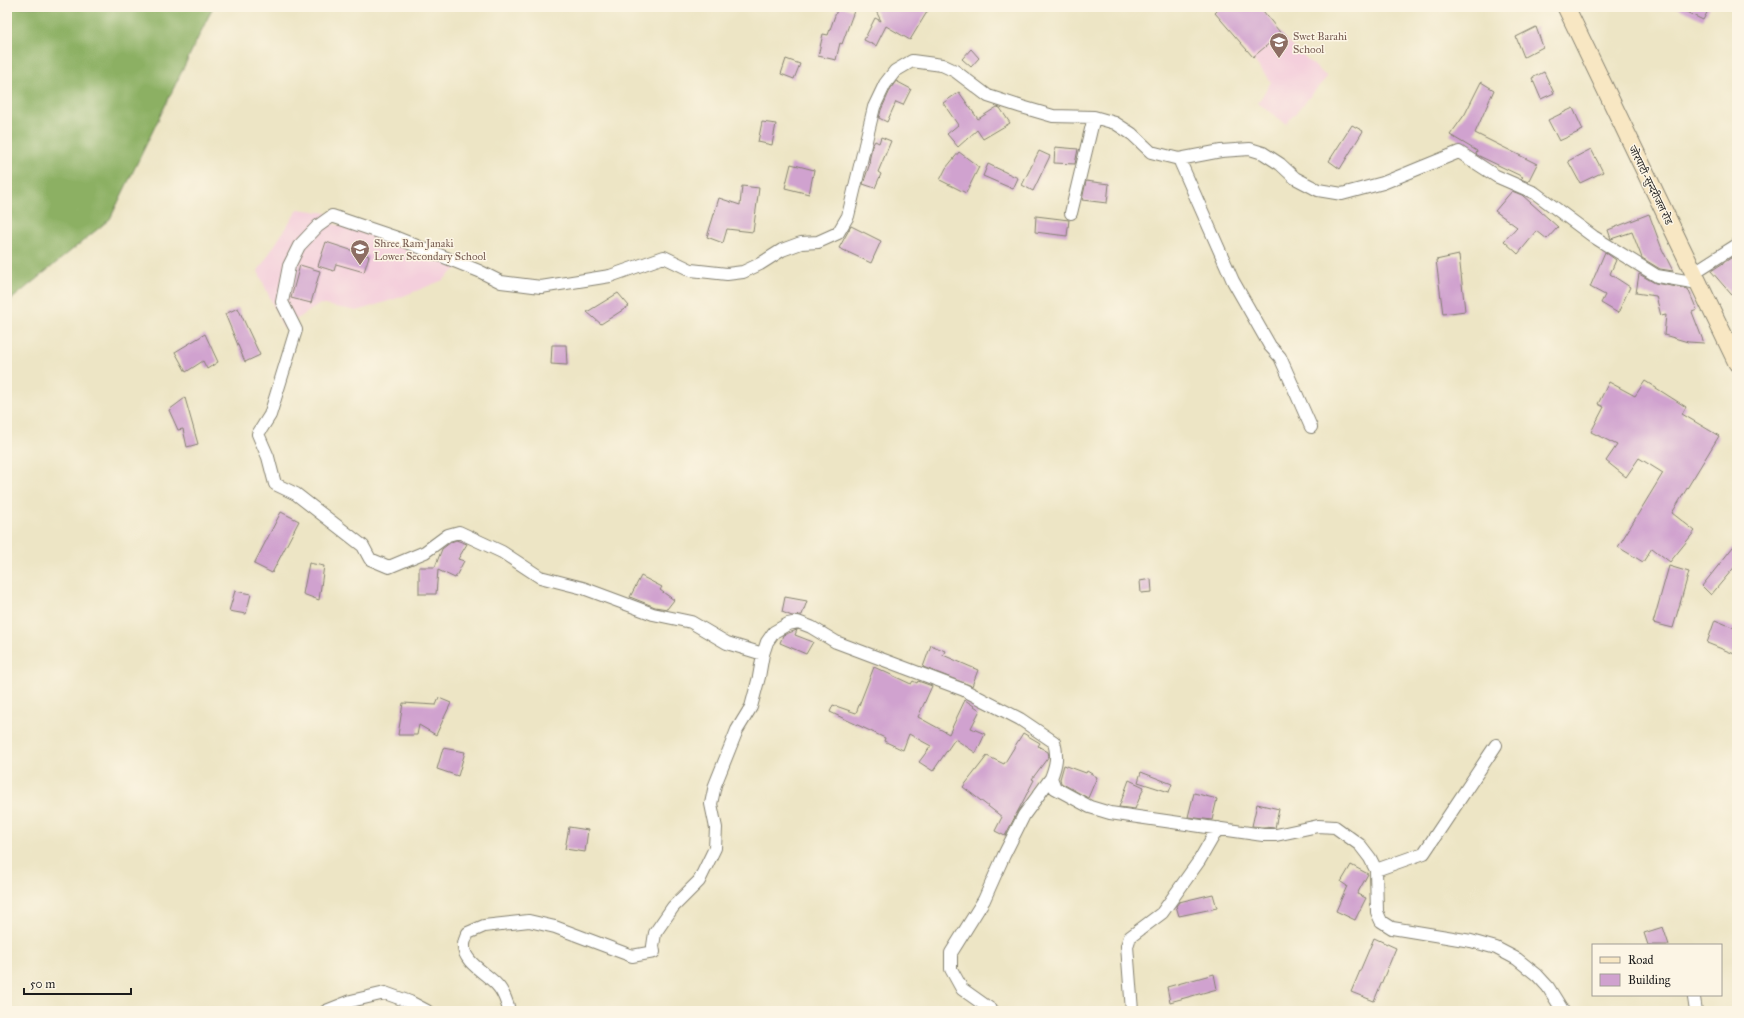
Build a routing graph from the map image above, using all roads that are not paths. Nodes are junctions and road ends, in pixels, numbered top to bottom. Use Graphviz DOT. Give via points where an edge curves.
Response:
graph roads {
  1 [pos="1566,7"];
  2 [pos="1094,117"];
  3 [pos="1179,159"];
  4 [pos="1071,213"];
  5 [pos="1737,245"];
  6 [pos="1696,278"];
  7 [pos="1737,363"];
  8 [pos="1311,427"];
  9 [pos="763,654"];
  10 [pos="1496,745"];
  11 [pos="1051,778"];
  12 [pos="1218,828"];
  13 [pos="1376,870"];
  14 [pos="1694,998"];
  15 [pos="326,1011"];
  16 [pos="427,1011"];
  17 [pos="509,1011"];
  18 [pos="993,1011"];
  19 [pos="1132,1011"];
  20 [pos="1563,1011"];
  21 [pos="1696,1011"];
  1 -- 6 [label="main road, जोरपाटी-सुन्दरीजल रोड"];
  2 -- 3 [label="street" via="1115,123 1152,152"];
  2 -- 4 [label="street"];
  2 -- 9 [label="street" via="1053,116 1022,107 988,96 955,71 942,65 912,61 896,71 885,84 874,107 848,216 838,233 818,242 801,243 782,250 743,272 727,274 691,270 664,257 610,276 541,287 501,282 397,238 332,216 318,226 299,246 289,266 282,302 296,330 270,415 258,434 268,457 275,484 296,494 363,546 370,559 389,568 425,552 448,535 460,532 502,552 540,577 583,588 653,614 691,622 727,643"];
  3 -- 6 [label="street" via="1221,151 1250,149 1263,153 1288,169 1295,178 1318,190 1342,194 1383,183 1459,152 1496,176 1535,193 1594,237 1657,276"];
  3 -- 8 [label="street" via="1233,281 1270,346 1280,357"];
  5 -- 6 [label="street"];
  6 -- 7 [label="main road, जोरपाटी-सुन्दरीजल रोड"];
  9 -- 11 [label="street" via="774,632 798,622 836,642 964,690 1020,719 1054,742 1056,764"];
  9 -- 17 [label="street" via="751,707 737,730 715,786 711,804 716,828 716,848 699,881 673,907 655,933 654,952 632,956 555,927 530,921 484,926 468,933 464,946 466,958 498,985"];
  10 -- 13 [label="street" via="1424,853"];
  11 -- 12 [label="street" via="1055,788 1090,807 1110,813"];
  11 -- 18 [label="street" via="1024,815 984,900 951,953 951,969 962,989"];
  12 -- 13 [label="street" via="1276,835 1318,826 1334,827 1360,845"];
  12 -- 19 [label="street" via="1199,861 1162,913 1130,937 1127,946"];
  13 -- 20 [label="street" via="1377,912 1381,921 1392,928 1471,941 1496,948 1517,959 1537,976 1548,987"];
  14 -- 21 [label="street"];
  15 -- 16 [label="street" via="351,1001 385,993"];
}
